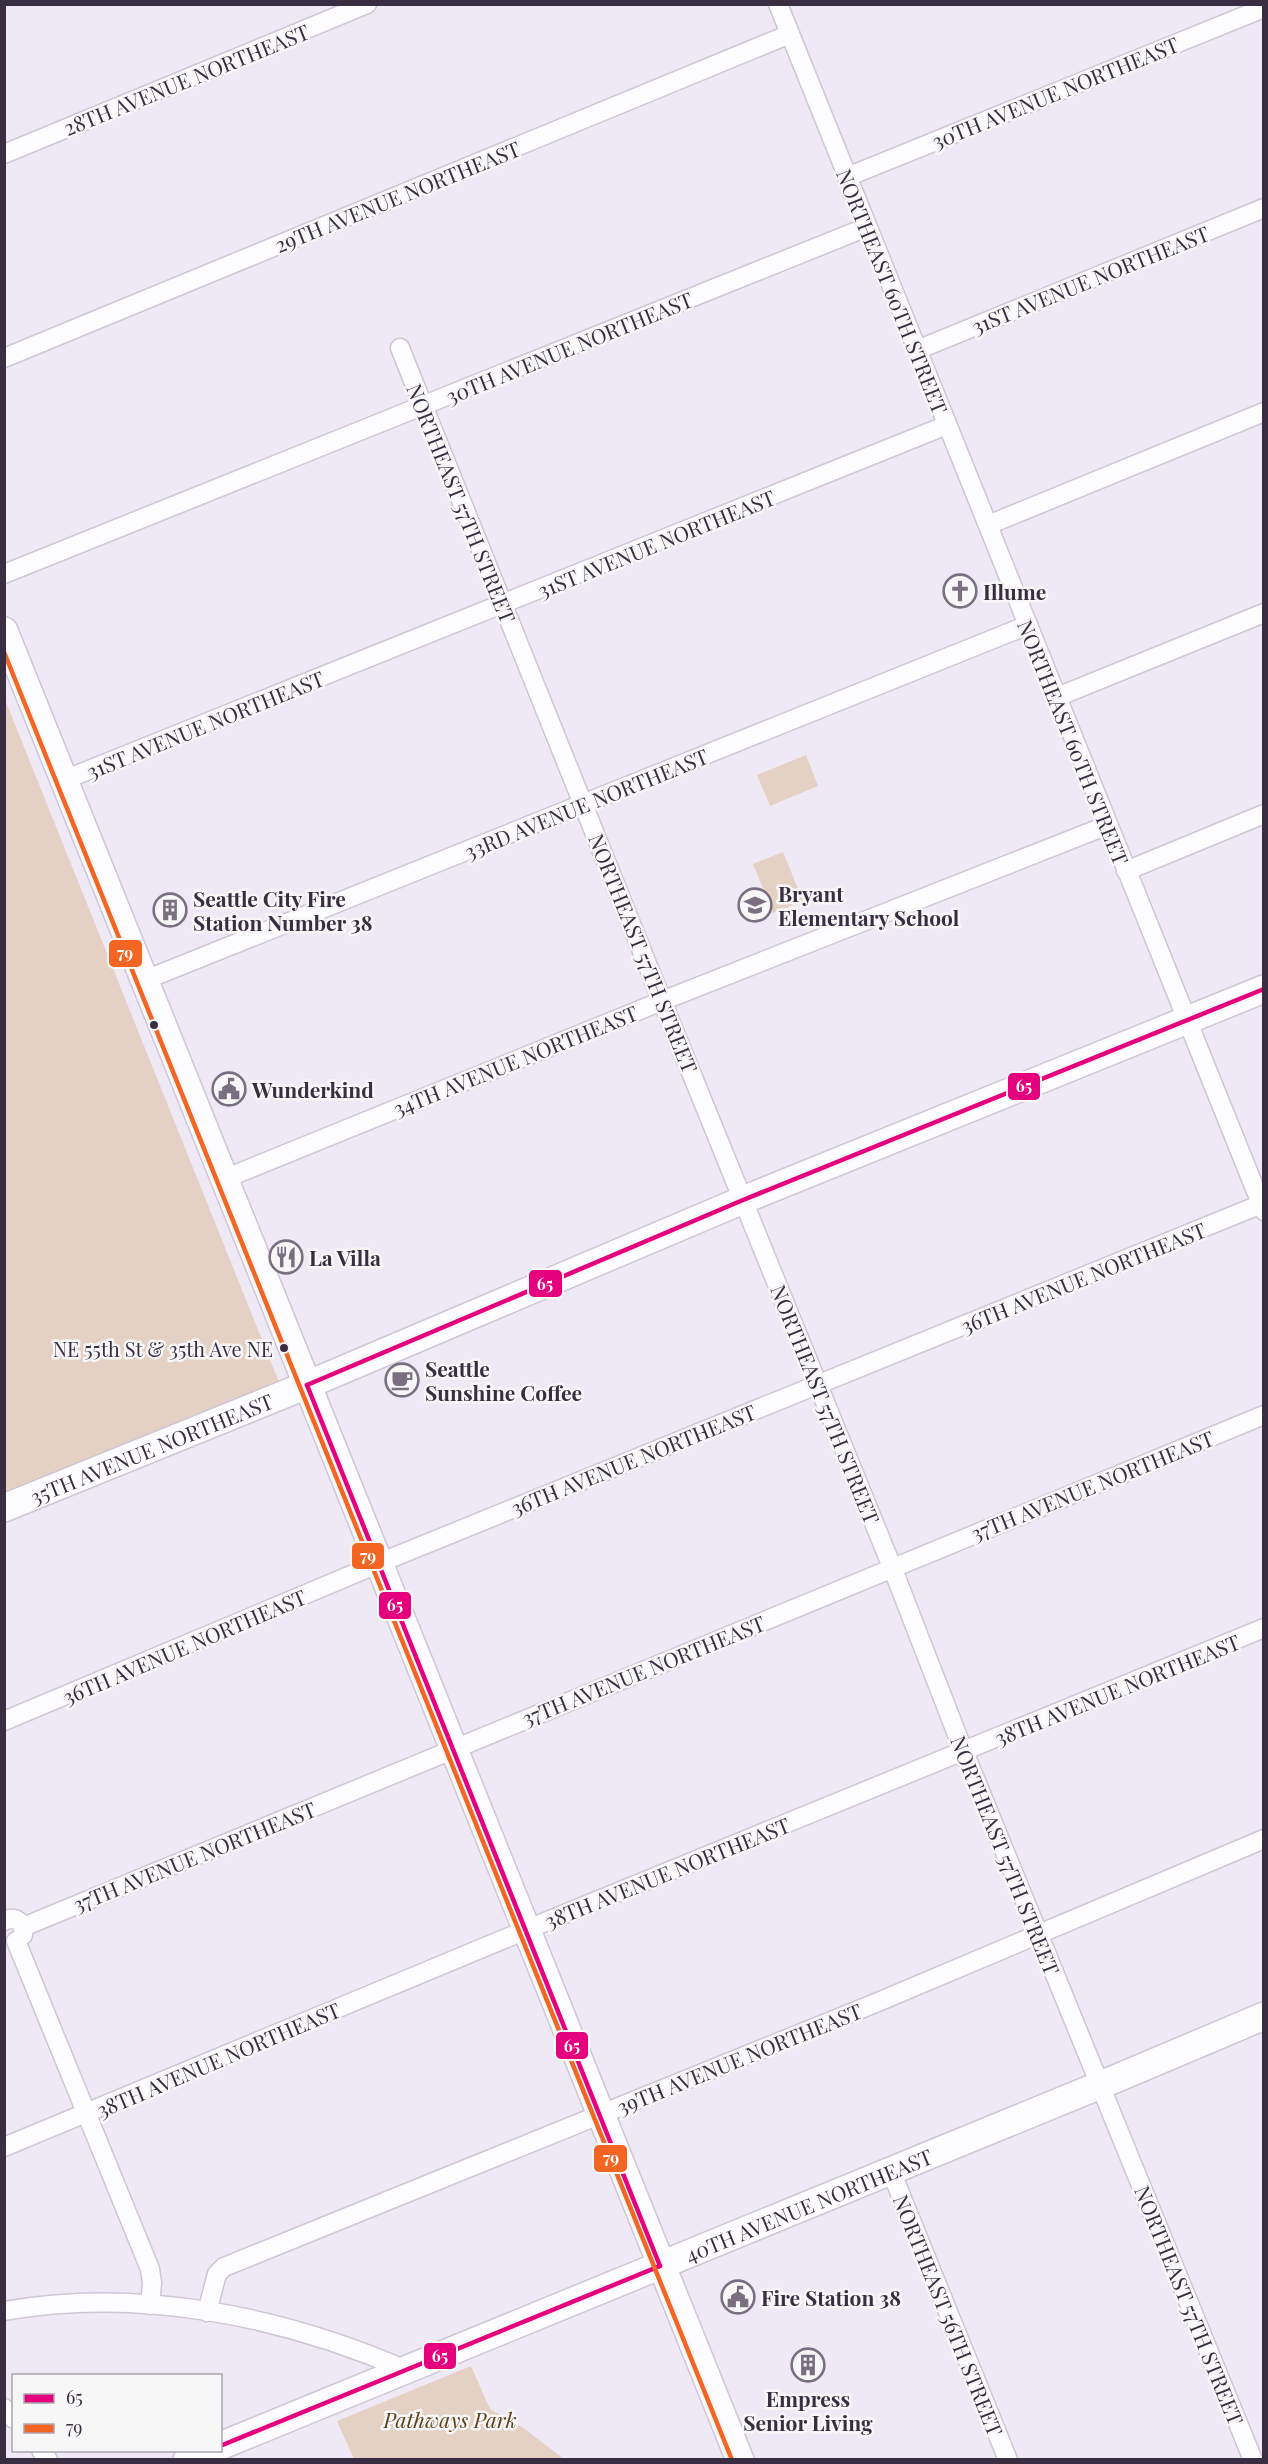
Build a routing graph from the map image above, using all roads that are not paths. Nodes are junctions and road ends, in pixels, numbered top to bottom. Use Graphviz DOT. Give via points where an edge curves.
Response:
graph roads {
  1 [pos="368,4"];
  2 [pos="780,5"];
  3 [pos="1263,8"];
  4 [pos="790,34"];
  5 [pos="4,154"];
  6 [pos="847,177"];
  7 [pos="1263,208"];
  8 [pos="867,227"];
  9 [pos="400,348"];
  10 [pos="917,350"];
  11 [pos="4,358"];
  12 [pos="423,406"];
  13 [pos="1263,412"];
  14 [pos="947,425"];
  15 [pos="988,525"];
  16 [pos="4,574"];
  17 [pos="503,605"];
  18 [pos="1263,613"];
  19 [pos="1028,625"];
  20 [pos="4,631"];
  21 [pos="1057,697"];
  22 [pos="64,780"];
  23 [pos="582,803"];
  24 [pos="1263,814"];
  25 [pos="1108,825"];
  26 [pos="1126,872"];
  27 [pos="145,980"];
  28 [pos="1263,989"];
  29 [pos="662,1001"];
  30 [pos="1186,1021"];
  31 [pos="224,1179"];
  32 [pos="743,1200"];
  33 [pos="1262,1206"];
  34 [pos="817,1383"];
  35 [pos="307,1385"];
  36 [pos="1263,1415"];
  37 [pos="4,1508"];
  38 [pos="378,1564"];
  39 [pos="892,1567"];
  40 [pos="1263,1628"];
  41 [pos="4,1721"];
  42 [pos="453,1749"];
  43 [pos="964,1752"];
  44 [pos="1263,1839"];
  45 [pos="10,1927"];
  46 [pos="525,1930"];
  47 [pos="1040,1935"];
  48 [pos="1263,2016"];
  49 [pos="1100,2085"];
  50 [pos="87,2114"];
  51 [pos="600,2115"];
  52 [pos="4,2147"];
  53 [pos="891,2171"];
  54 [pos="660,2266"];
  55 [pos="150,2305"];
  56 [pos="4,2311"];
  57 [pos="207,2312"];
  58 [pos="406,2370"];
  59 [pos="222,2445"];
  60 [pos="207,2452"];
  61 [pos="187,2460"];
  62 [pos="740,2460"];
  63 [pos="1008,2460"];
  64 [pos="1253,2460"];
  1 -- 5 [label="street, 28TH AVENUE NORTHEAST"];
  2 -- 4 [label="street, NORTHEAST 60TH STREET"];
  3 -- 6 [label="street, 30TH AVENUE NORTHEAST"];
  4 -- 6 [label="street, NORTHEAST 60TH STREET"];
  4 -- 11 [label="street, 29TH AVENUE NORTHEAST"];
  6 -- 8 [label="street, NORTHEAST 60TH STREET"];
  7 -- 10 [label="street, 31ST AVENUE NORTHEAST"];
  8 -- 10 [label="street, NORTHEAST 60TH STREET"];
  8 -- 12 [label="street, 30TH AVENUE NORTHEAST"];
  9 -- 12 [label="street, NORTHEAST 57TH STREET"];
  10 -- 14 [label="street, NORTHEAST 60TH STREET"];
  12 -- 16 [label="street, 30TH AVENUE NORTHEAST"];
  12 -- 17 [label="street, NORTHEAST 57TH STREET"];
  13 -- 15 [label="street"];
  14 -- 15 [label="street, NORTHEAST 60TH STREET"];
  14 -- 17 [label="street, 31ST AVENUE NORTHEAST"];
  15 -- 19 [label="street, NORTHEAST 60TH STREET"];
  17 -- 22 [label="street, 31ST AVENUE NORTHEAST"];
  17 -- 23 [label="street, NORTHEAST 57TH STREET"];
  18 -- 21 [label="street"];
  19 -- 21 [label="street, NORTHEAST 60TH STREET"];
  19 -- 23 [label="street, 33RD AVENUE NORTHEAST"];
  20 -- 22 [label="main road"];
  21 -- 25 [label="street, NORTHEAST 60TH STREET"];
  22 -- 27 [label="main road"];
  23 -- 27 [label="street, 33RD AVENUE NORTHEAST"];
  23 -- 29 [label="street, NORTHEAST 57TH STREET"];
  24 -- 26 [label="street"];
  25 -- 26 [label="street, NORTHEAST 60TH STREET"];
  25 -- 29 [label="street, 34TH AVENUE NORTHEAST"];
  26 -- 30 [label="street, NORTHEAST 60TH STREET"];
  27 -- 31 [label="main road"];
  28 -- 30 [label="main road, 35TH AVENUE NORTHEAST"];
  29 -- 31 [label="street, 34TH AVENUE NORTHEAST"];
  29 -- 32 [label="street, NORTHEAST 57TH STREET"];
  30 -- 32 [label="main road, 35TH AVENUE NORTHEAST"];
  30 -- 33 [label="street, NORTHEAST 60TH STREET"];
  31 -- 35 [label="main road"];
  32 -- 34 [label="street, NORTHEAST 57TH STREET"];
  32 -- 35 [label="main road, 35TH AVENUE NORTHEAST"];
  33 -- 34 [label="street, 36TH AVENUE NORTHEAST"];
  34 -- 38 [label="street, 36TH AVENUE NORTHEAST"];
  34 -- 39 [label="street, NORTHEAST 57TH STREET"];
  35 -- 37 [label="main road, 35TH AVENUE NORTHEAST"];
  35 -- 38 [label="main road"];
  36 -- 39 [label="street, 37TH AVENUE NORTHEAST"];
  38 -- 41 [label="street, 36TH AVENUE NORTHEAST"];
  38 -- 42 [label="main road"];
  39 -- 42 [label="street, 37TH AVENUE NORTHEAST"];
  39 -- 43 [label="street, NORTHEAST 57TH STREET"];
  40 -- 43 [label="street, 38TH AVENUE NORTHEAST"];
  42 -- 45 [label="street, 37TH AVENUE NORTHEAST"];
  42 -- 46 [label="main road"];
  43 -- 46 [label="street, 38TH AVENUE NORTHEAST"];
  43 -- 47 [label="street, NORTHEAST 57TH STREET"];
  44 -- 47 [label="street, 39TH AVENUE NORTHEAST"];
  45 -- 50 [label="street"];
  46 -- 50 [label="street, 38TH AVENUE NORTHEAST"];
  46 -- 51 [label="main road"];
  47 -- 49 [label="street, NORTHEAST 57TH STREET"];
  47 -- 51 [label="street, 39TH AVENUE NORTHEAST"];
  48 -- 49 [label="main road, 40TH AVENUE NORTHEAST"];
  49 -- 53 [label="main road, 40TH AVENUE NORTHEAST"];
  49 -- 64 [label="street, NORTHEAST 57TH STREET"];
  50 -- 52 [label="street, 38TH AVENUE NORTHEAST"];
  50 -- 55 [label="street" via="150,2269"];
  51 -- 54 [label="main road"];
  51 -- 57 [label="street, 39TH AVENUE NORTHEAST" via="224,2267 217,2274"];
  53 -- 54 [label="main road, 40TH AVENUE NORTHEAST"];
  53 -- 63 [label="street, NORTHEAST 56TH STREET"];
  54 -- 58 [label="main road, 40TH AVENUE NORTHEAST"];
  54 -- 62 [label="main road"];
  55 -- 56 [label="street" via="72,2303"];
  55 -- 57 [label="street"];
  57 -- 58 [label="street" via="321,2336"];
  58 -- 59 [label="main road, 40TH AVENUE NORTHEAST"];
  60 -- 61 [label="main road"];
}
